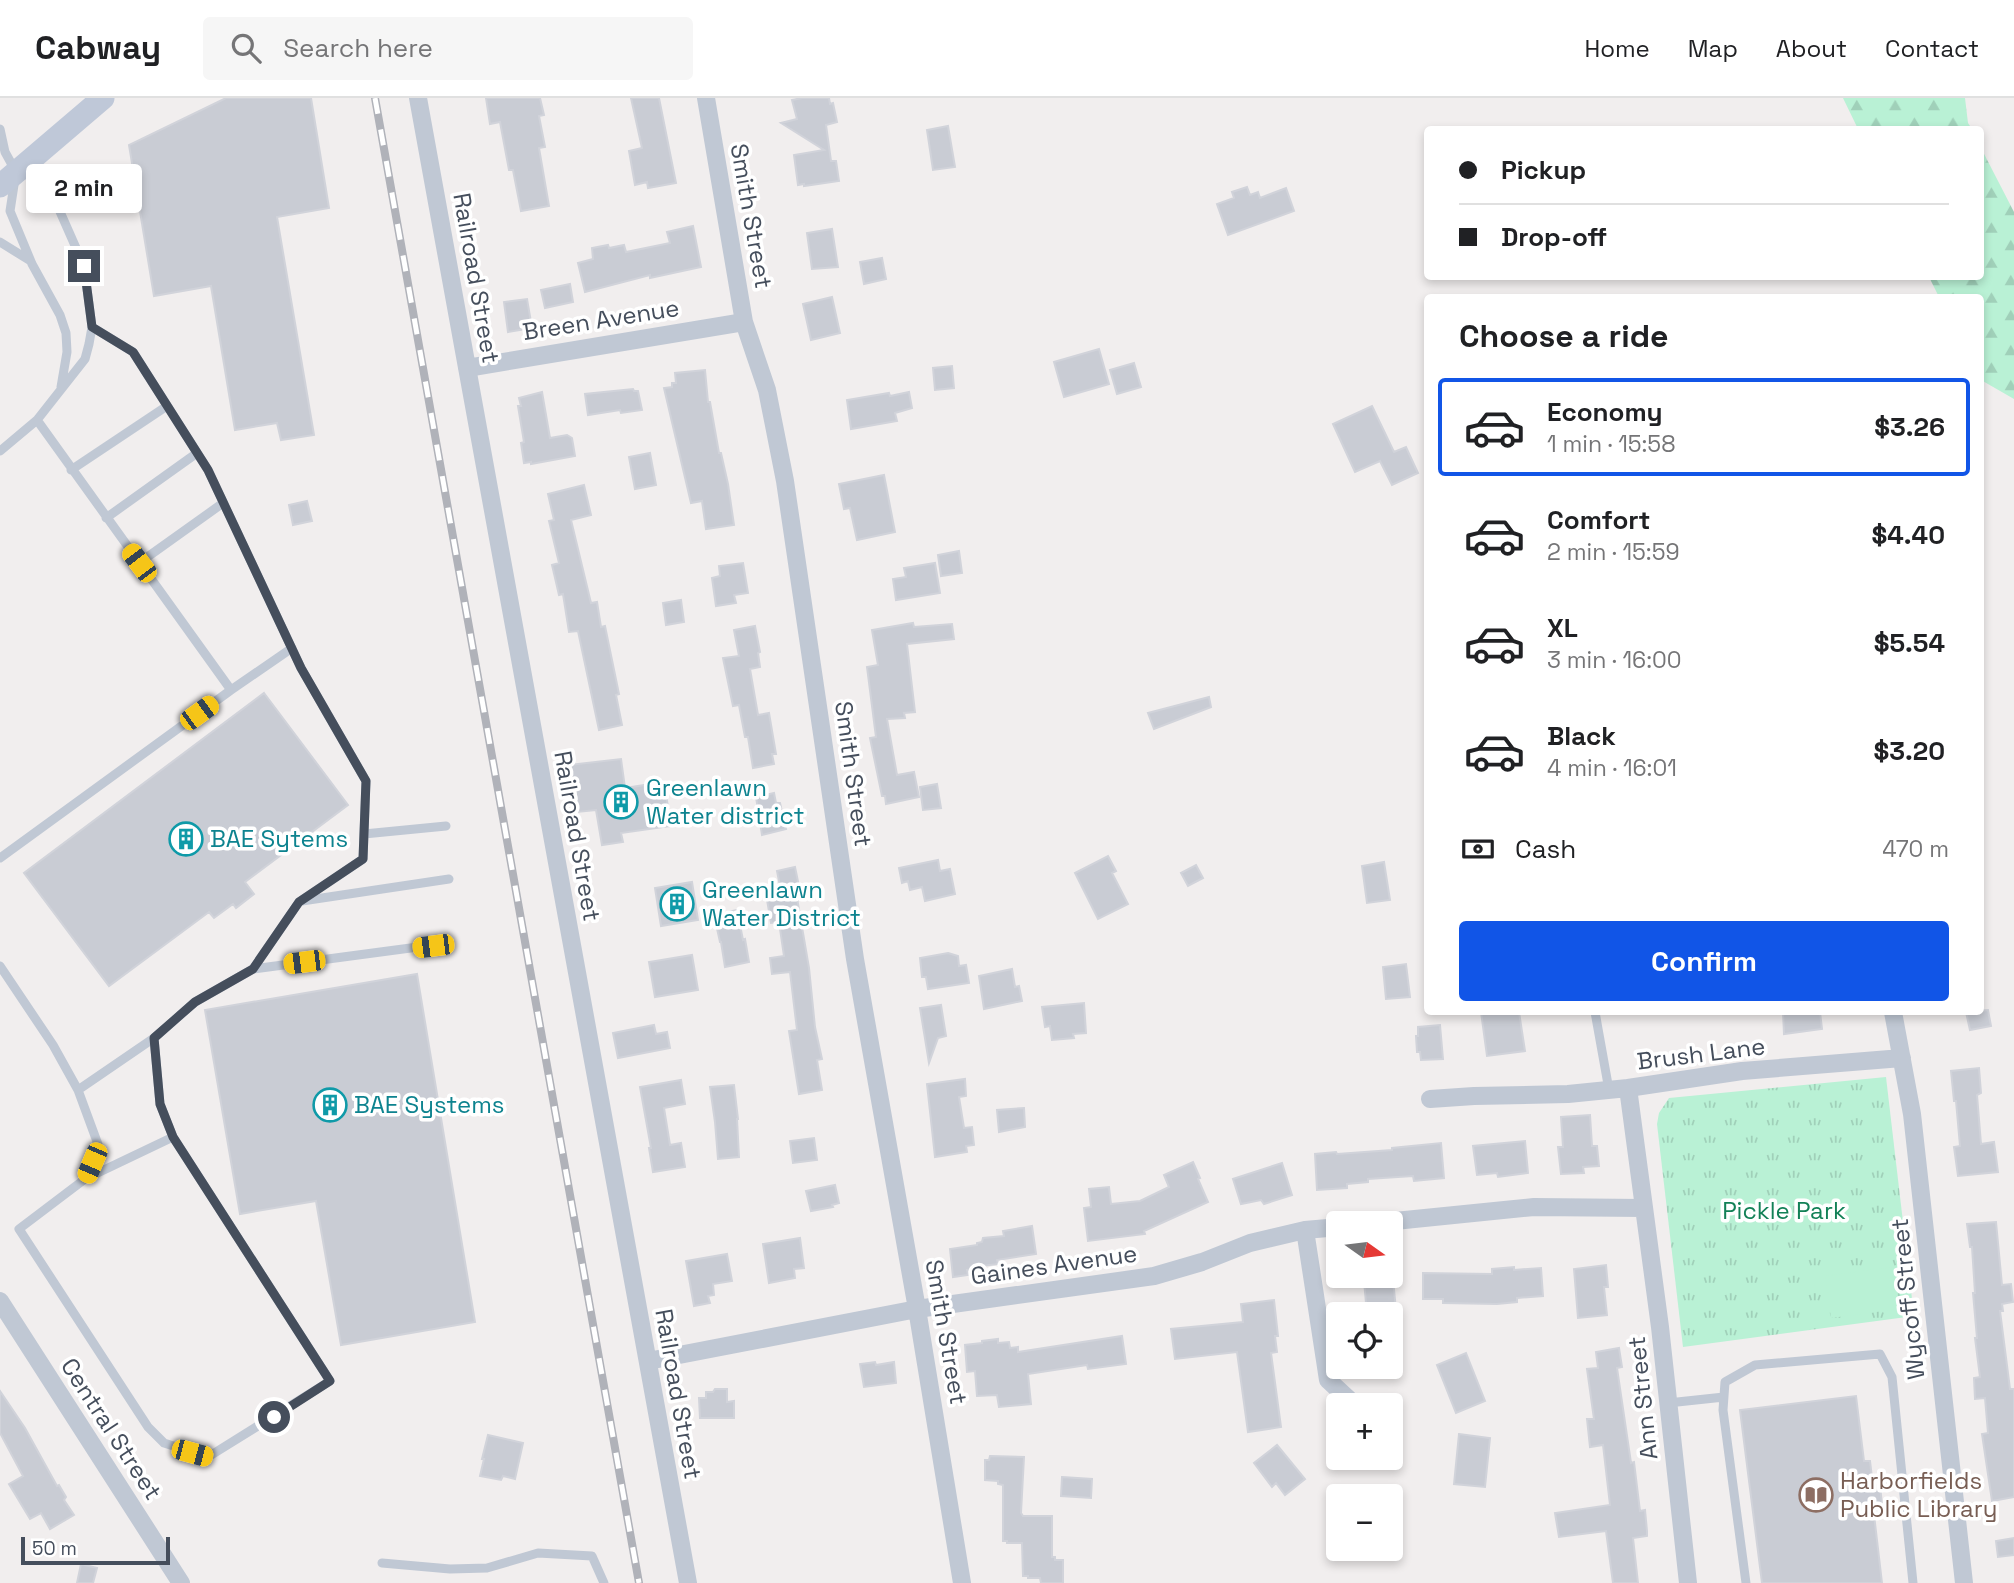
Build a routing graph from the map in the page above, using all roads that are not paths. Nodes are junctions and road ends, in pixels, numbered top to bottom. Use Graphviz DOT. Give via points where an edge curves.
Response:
graph roads {
  1 [pos="103,98"];
  2 [pos="418,98"];
  3 [pos="706,98"];
  4 [pos="0,129"];
  5 [pos="3,151"];
  6 [pos="8,179"];
  7 [pos="0,242"];
  8 [pos="31,261"];
  9 [pos="744,321"];
  10 [pos="92,327"];
  11 [pos="467,368"];
  12 [pos="61,389"];
  13 [pos="167,406"];
  14 [pos="37,420"];
  15 [pos="0,451"];
  16 [pos="197,453"];
  17 [pos="71,470"];
  18 [pos="223,503"];
  19 [pos="106,518"];
  20 [pos="139,563"];
  21 [pos="292,648"];
  22 [pos="231,690"];
  23 [pos="446,826"];
  24 [pos="364,834"];
  25 [pos="0,858"];
  26 [pos="449,879"];
  27 [pos="299,902"];
  28 [pos="433,946"];
  29 [pos="0,966"];
  30 [pos="253,969"];
  31 [pos="1596,1015"];
  32 [pos="1894,1015"];
  33 [pos="154,1038"];
  34 [pos="1902,1058"];
  35 [pos="1618,1089"];
  36 [pos="78,1090"];
  37 [pos="1430,1099"];
  38 [pos="173,1137"];
  39 [pos="85,1179"];
  40 [pos="1643,1208"];
  41 [pos="1404,1220"];
  42 [pos="1326,1228"];
  43 [pos="1305,1230"];
  44 [pos="0,1301"];
  45 [pos="917,1310"];
  46 [pos="648,1361"];
  47 [pos="1342,1393"];
  48 [pos="1724,1397"];
  49 [pos="1668,1403"];
  50 [pos="382,1563"];
  51 [pos="181,1583"];
  52 [pos="604,1583"];
  53 [pos="688,1583"];
  54 [pos="962,1583"];
  55 [pos="1688,1583"];
  56 [pos="1746,1583"];
  57 [pos="1913,1583"];
  58 [pos="1964,1583"];
  1 -- 6 [label="main road"];
  2 -- 11 [label="street, Railroad Street"];
  3 -- 9 [label="street, Smith Street"];
  4 -- 5 [label="lane"];
  5 -- 6 [label="lane"];
  6 -- 8 [label="lane" via="10,211"];
  6 -- 10 [label="lane" via="44,179 50,189 84,266"];
  7 -- 8 [label="lane"];
  8 -- 12 [label="lane" via="66,332"];
  9 -- 11 [label="street, Breen Avenue"];
  9 -- 45 [label="street, Smith Street" via="767,390 785,481 855,959"];
  10 -- 12 [label="lane" via="85,359"];
  10 -- 13 [label="lane" via="133,352"];
  11 -- 46 [label="street, Railroad Street"];
  12 -- 14 [label="lane"];
  13 -- 16 [label="lane"];
  13 -- 17 [label="lane"];
  14 -- 15 [label="lane"];
  14 -- 17 [label="lane"];
  16 -- 18 [label="lane"];
  16 -- 19 [label="lane"];
  17 -- 19 [label="lane"];
  18 -- 20 [label="lane"];
  18 -- 21 [label="lane"];
  19 -- 20 [label="lane"];
  20 -- 22 [label="lane"];
  21 -- 22 [label="lane"];
  21 -- 24 [label="lane" via="366,781"];
  22 -- 25 [label="lane"];
  23 -- 24 [label="lane"];
  24 -- 27 [label="lane" via="363,859"];
  26 -- 27 [label="lane"];
  27 -- 30 [label="lane"];
  28 -- 30 [label="lane"];
  29 -- 36 [label="lane"];
  30 -- 33 [label="lane" via="195,1002"];
  31 -- 35 [label="lane"];
  32 -- 34 [label="street, Wycoff Street"];
  33 -- 36 [label="lane"];
  33 -- 38 [label="lane" via="160,1104"];
  34 -- 35 [label="street, Brush Lane" via="1742,1071"];
  34 -- 58 [label="street, Wycoff Street"];
  35 -- 37 [label="street"];
  35 -- 40 [label="street, Brush Lane"];
  36 -- 39 [label="lane" via="99,1147"];
  38 -- 39 [label="lane"];
  38 -- 39 [label="lane" via="330,1381 208,1457 164,1443 148,1427 19,1229"];
  40 -- 41 [label="street" via="1534,1207"];
  40 -- 49 [label="street, Ann Street"];
  42 -- 43 [label="street, Gaines Avenue"];
  43 -- 45 [label="street, Gaines Avenue" via="1250,1243 1154,1276"];
  43 -- 47 [label="street" via="1328,1380"];
  44 -- 51 [label="street, Central Street"];
  45 -- 46 [label="street, Gaines Avenue"];
  45 -- 54 [label="street, Smith Street"];
  46 -- 53 [label="street, Railroad Street"];
  48 -- 49 [label="lane"];
  48 -- 56 [label="lane"];
  48 -- 57 [label="lane" via="1725,1382 1755,1364 1880,1354 1892,1377"];
  49 -- 55 [label="street, Ann Street"];
  50 -- 52 [label="lane" via="487,1568 538,1553 592,1556"];
}
